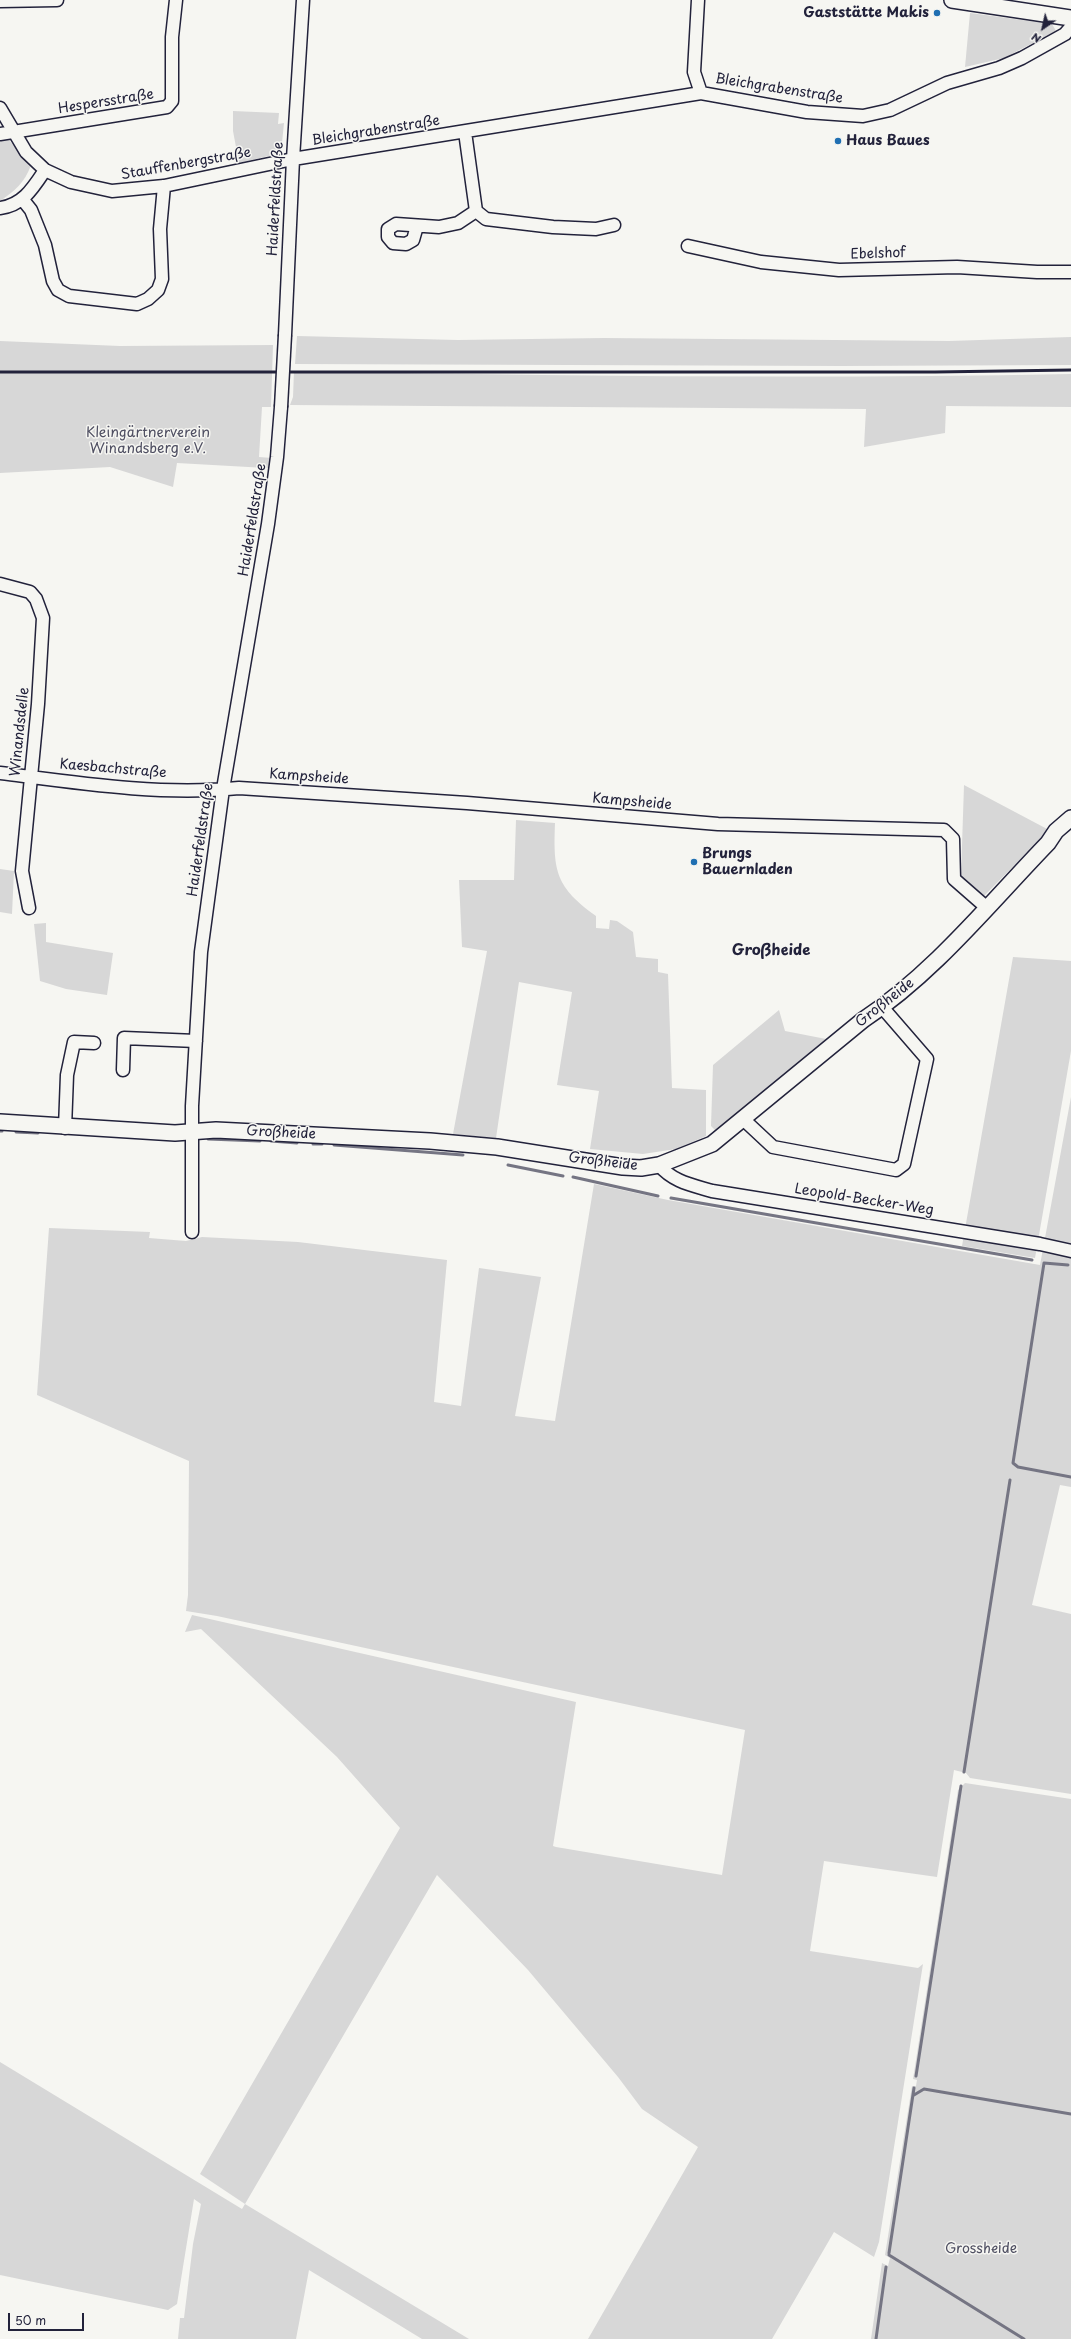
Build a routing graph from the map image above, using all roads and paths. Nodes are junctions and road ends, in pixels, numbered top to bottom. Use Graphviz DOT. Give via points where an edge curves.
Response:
graph roads {
  1 [pos="57,0"];
  2 [pos="176,0"];
  3 [pos="303,0"];
  4 [pos="698,0"];
  5 [pos="952,0"];
  6 [pos="0,2"];
  7 [pos="1071,18"];
  8 [pos="1071,27"];
  9 [pos="702,93"];
  10 [pos="0,108"];
  11 [pos="13,132"];
  12 [pos="465,132"];
  13 [pos="0,134"];
  14 [pos="293,159"];
  15 [pos="45,170"];
  16 [pos="164,186"];
  17 [pos="23,200"];
  18 [pos="0,208"];
  19 [pos="476,211"];
  20 [pos="614,225"];
  21 [pos="417,226"];
  22 [pos="688,246"];
  23 [pos="1071,272"];
  24 [pos="0,584"];
  25 [pos="0,773"];
  26 [pos="30,777"];
  27 [pos="223,789"];
  28 [pos="1071,818"];
  29 [pos="1071,835"];
  30 [pos="1048,843"];
  31 [pos="986,907"];
  32 [pos="29,908"];
  33 [pos="882,1007"];
  34 [pos="196,1041"];
  35 [pos="94,1043"];
  36 [pos="123,1070"];
  37 [pos="743,1119"];
  38 [pos="0,1122"];
  39 [pos="65,1128"];
  40 [pos="193,1130"];
  41 [pos="659,1165"];
  42 [pos="192,1232"];
  43 [pos="1071,1251"];
  1 -- 6 [label="street"];
  2 -- 11 [label="street, Hespersstraße" via="172,37 172,102 167,107"];
  3 -- 14 [label="street, Haiderfeldstraße"];
  4 -- 9 [label="street, Bleichgrabenstraße" via="694,72"];
  5 -- 7 [label="street"];
  8 -- 9 [label="street, Bleichgrabenstraße" via="1065,34 999,68 946,83 890,110 863,116 807,112"];
  9 -- 12 [label="street, Bleichgrabenstraße"];
  10 -- 11 [label="street, Stauffenbergstraße"];
  11 -- 13 [label="street, Hespersstraße"];
  11 -- 15 [label="street, Stauffenbergstraße" via="26,152"];
  12 -- 14 [label="street, Bleichgrabenstraße"];
  12 -- 19 [label="street"];
  14 -- 16 [label="street, Stauffenbergstraße"];
  14 -- 27 [label="street, Haiderfeldstraße, bridge" via="277,457"];
  15 -- 16 [label="street, Stauffenbergstraße" via="71,182 112,191"];
  15 -- 17 [label="street"];
  16 -- 17 [label="street" via="160,229 162,279 158,290 137,304 69,296 58,290 53,281 45,245 31,210"];
  17 -- 18 [label="street"];
  19 -- 20 [label="street" via="486,219 553,227 596,229"];
  19 -- 21 [label="street" via="458,223 439,227"];
  22 -- 23 [label="street, Ebelshof" via="761,262 839,270 957,267"];
  24 -- 26 [label="street, Winandsdelle" via="30,592 36,599 43,618 38,704"];
  25 -- 26 [label="street, Kaesbachstraße"];
  26 -- 27 [label="street, Kaesbachstraße" via="106,785 206,791"];
  26 -- 32 [label="street, Winandsdelle" via="22,871"];
  27 -- 31 [label="street, Kampsheide" via="467,803 718,824 944,830 953,839 954,879"];
  27 -- 34 [label="street, Haiderfeldstraße" via="201,952"];
  28 -- 30 [label="street, Großheide" via="1056,831"];
  29 -- 30 [label="street, Großheide" via="1059,836"];
  30 -- 31 [label="street, Großheide"];
  31 -- 33 [label="street, Großheide" via="957,940"];
  33 -- 37 [label="street, Großheide"];
  33 -- 37 [label="street" via="928,1059 904,1164 896,1170 773,1147"];
  34 -- 36 [label="street" via="124,1038"];
  34 -- 40 [label="street, Haiderfeldstraße"];
  35 -- 39 [label="street" via="74,1042 68,1075"];
  37 -- 41 [label="street, Großheide" via="712,1144"];
  38 -- 39 [label="street, Großheide"];
  39 -- 40 [label="street, Großheide" via="174,1133"];
  40 -- 41 [label="street, Großheide" via="305,1133 430,1141 497,1147 623,1167"];
  40 -- 42 [label="street, Haiderfeldstraße"];
  41 -- 43 [label="street, Leopold-Becker-Weg" via="668,1176 712,1190"];
}
